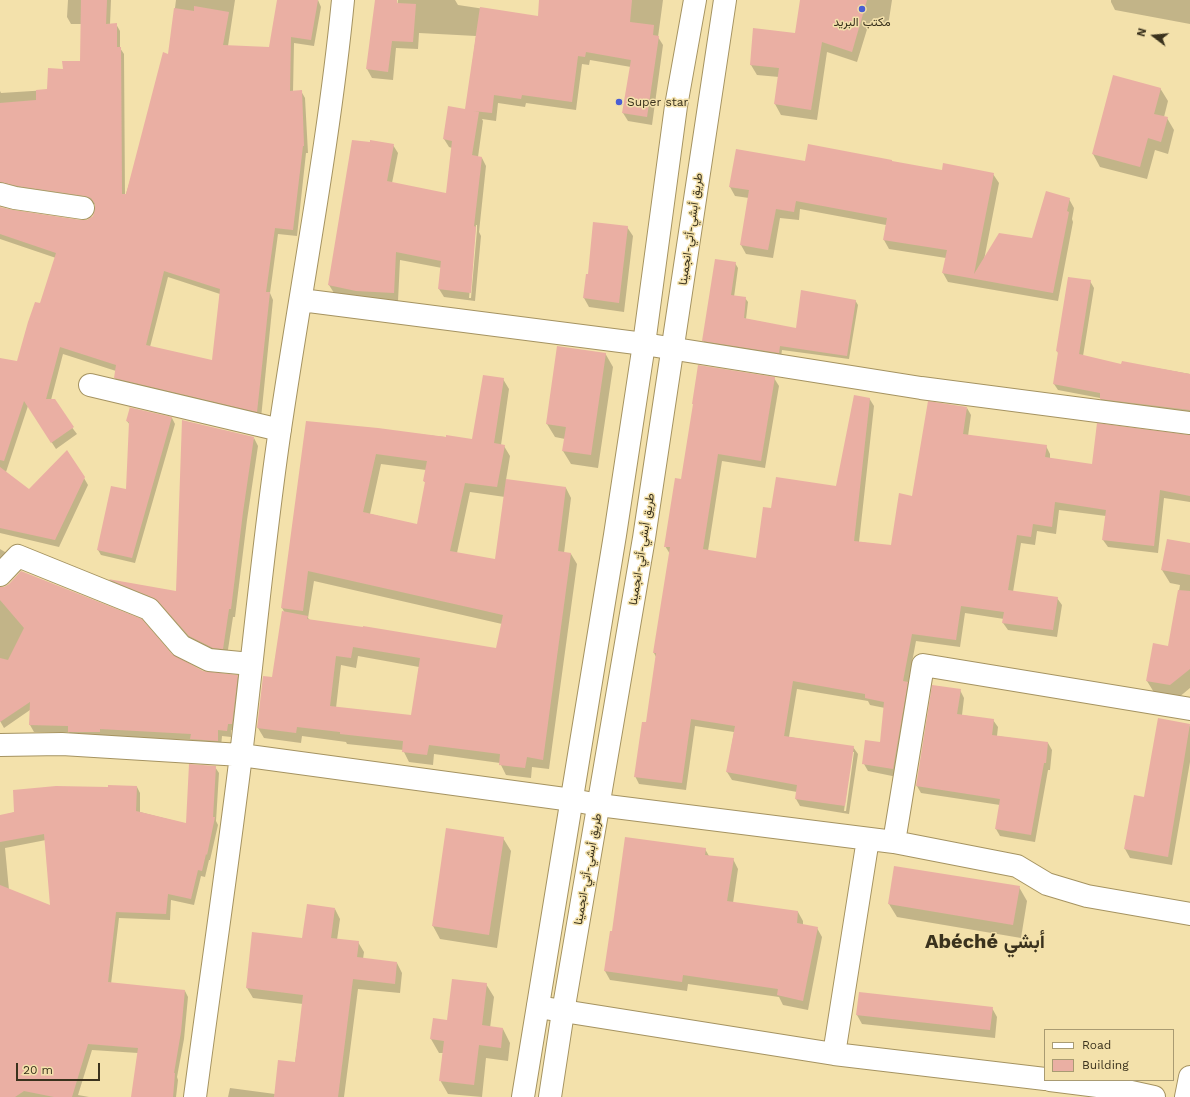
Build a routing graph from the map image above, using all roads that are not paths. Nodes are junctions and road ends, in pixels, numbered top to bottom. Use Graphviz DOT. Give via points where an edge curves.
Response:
graph roads {
  1 [pos="343,0"];
  2 [pos="695,0"];
  3 [pos="725,0"];
  4 [pos="0,194"];
  5 [pos="83,208"];
  6 [pos="301,300"];
  7 [pos="644,344"];
  8 [pos="673,349"];
  9 [pos="90,385"];
  10 [pos="1190,423"];
  11 [pos="280,430"];
  12 [pos="0,575"];
  13 [pos="251,664"];
  14 [pos="1190,709"];
  15 [pos="0,745"];
  16 [pos="241,755"];
  17 [pos="572,800"];
  18 [pos="599,805"];
  19 [pos="868,839"];
  20 [pos="894,842"];
  21 [pos="1190,914"];
  22 [pos="538,1007"];
  23 [pos="563,1012"];
  24 [pos="834,1054"];
  25 [pos="1190,1077"];
  26 [pos="1044,1079"];
  27 [pos="1058,1081"];
  28 [pos="195,1097"];
  29 [pos="523,1097"];
  30 [pos="550,1097"];
  31 [pos="1154,1097"];
  32 [pos="1186,1097"];
  1 -- 6 [label="main road" via="338,60"];
  2 -- 7 [label="main road" via="676,106"];
  3 -- 8 [label="main road, طريق أبشي-أتي-انجمينا"];
  4 -- 5 [label="main road"];
  6 -- 7 [label="main road"];
  6 -- 11 [label="main road"];
  7 -- 8 [label="main road"];
  7 -- 17 [label="main road"];
  8 -- 10 [label="main road" via="921,388"];
  8 -- 18 [label="main road, طريق أبشي-أتي-انجمينا"];
  9 -- 11 [label="main road"];
  11 -- 13 [label="main road"];
  12 -- 13 [label="main road" via="18,556 149,609 181,646 209,660"];
  13 -- 16 [label="main road"];
  14 -- 20 [label="main road" via="923,665"];
  15 -- 16 [label="main road" via="62,744"];
  16 -- 17 [label="main road"];
  16 -- 28 [label="main road"];
  17 -- 18 [label="main road"];
  17 -- 22 [label="main road"];
  18 -- 19 [label="main road"];
  18 -- 23 [label="main road, طريق أبشي-أتي-انجمينا"];
  19 -- 20 [label="main road"];
  19 -- 24 [label="main road"];
  20 -- 21 [label="main road" via="1017,866 1047,884 1087,896"];
  22 -- 23 [label="main road"];
  22 -- 29 [label="main road"];
  23 -- 24 [label="main road"];
  23 -- 30 [label="main road, طريق أبشي-أتي-انجمينا"];
  24 -- 26 [label="main road"];
  25 -- 32 [label="main road"];
  27 -- 31 [label="main road" via="1113,1088"];
}
